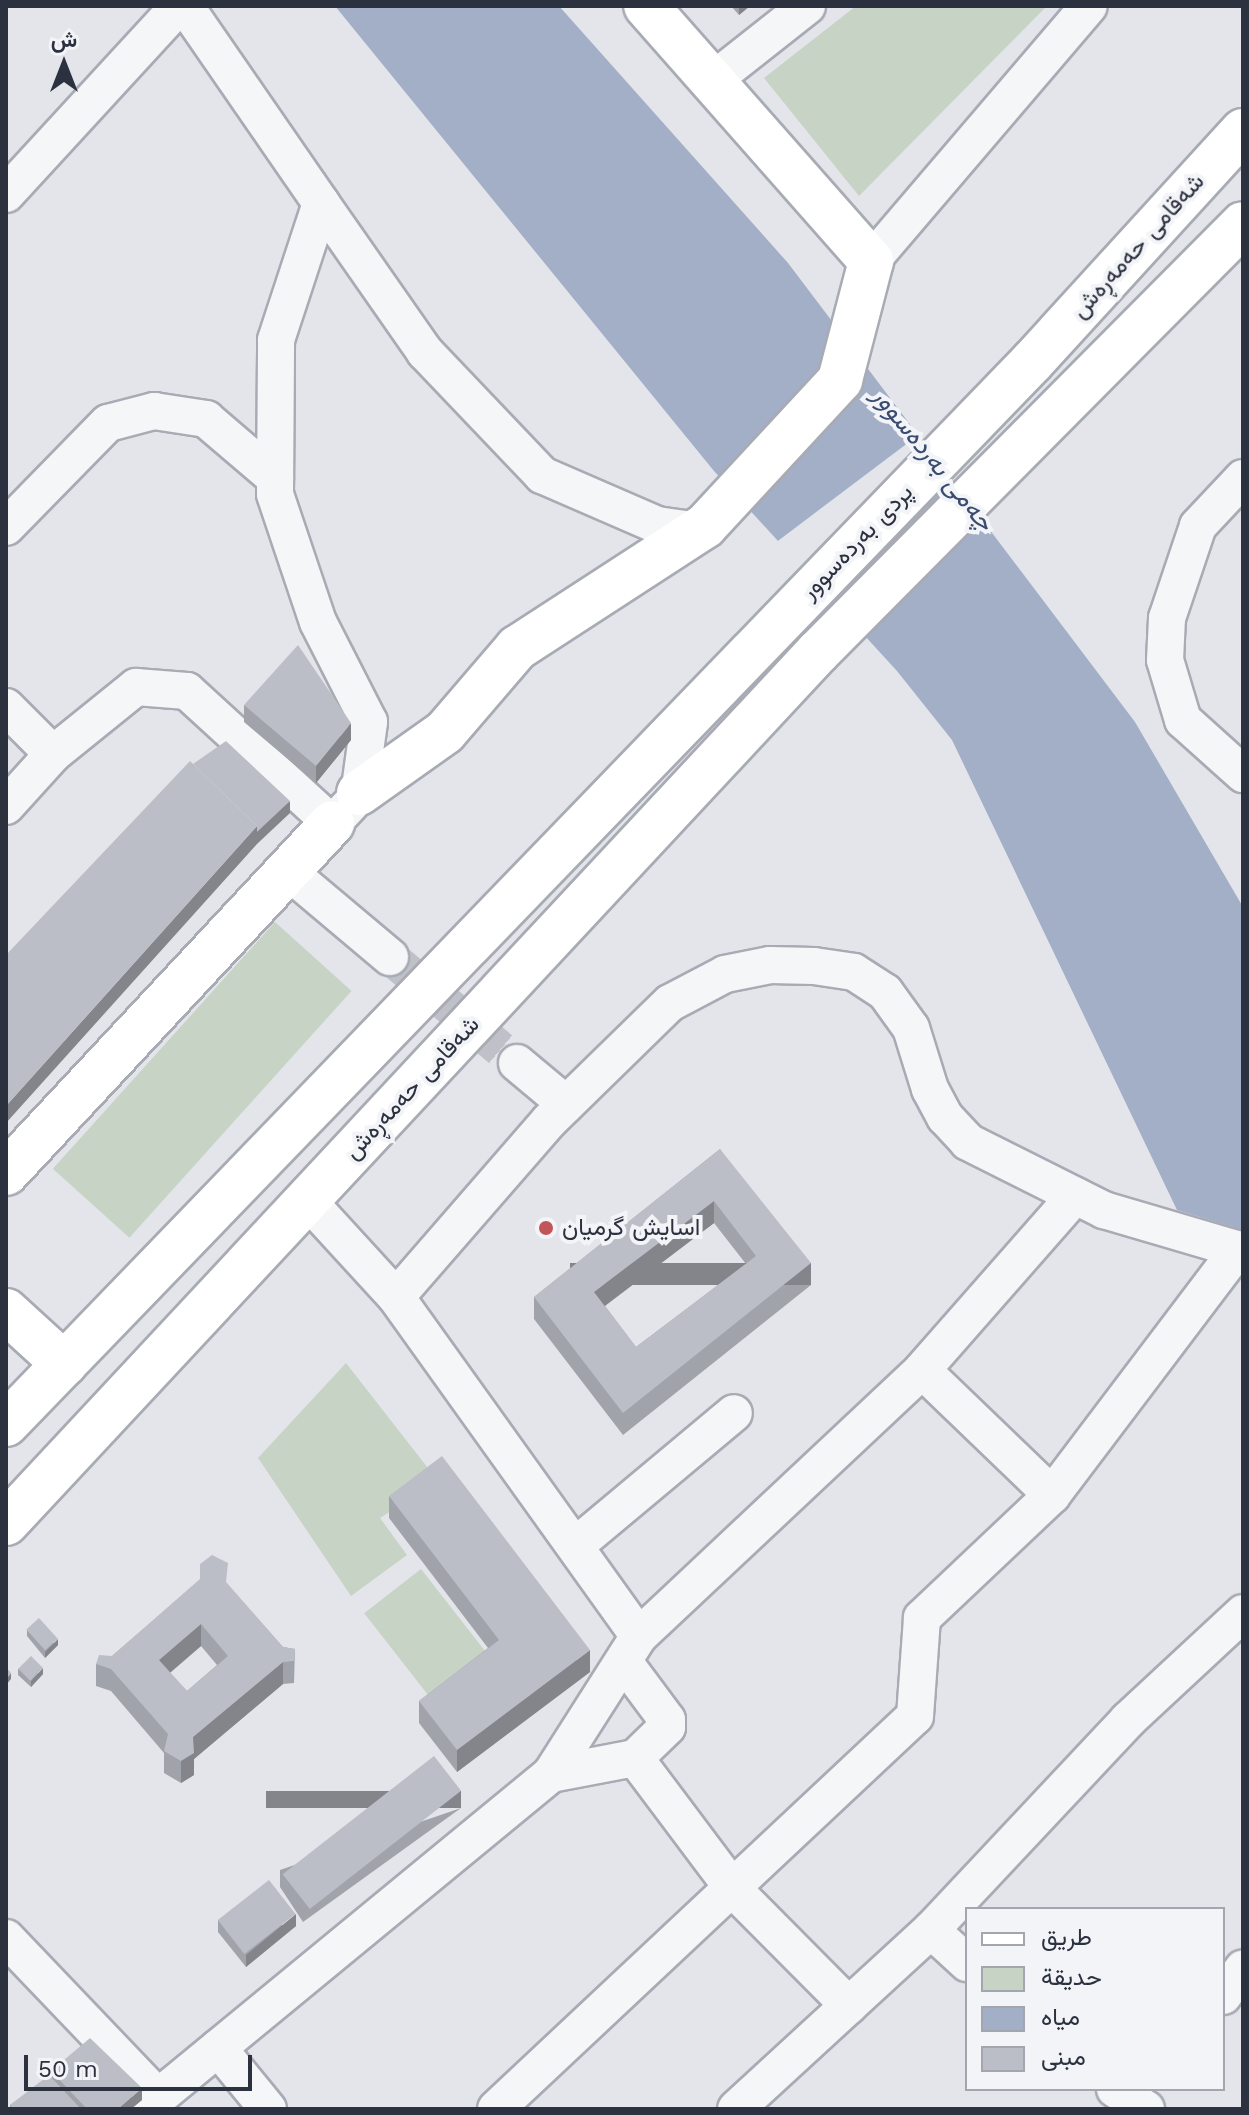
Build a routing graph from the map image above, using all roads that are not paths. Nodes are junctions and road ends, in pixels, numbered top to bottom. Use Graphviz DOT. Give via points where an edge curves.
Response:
graph roads {
  1 [pos="179,6"];
  2 [pos="185,6"];
  3 [pos="646,6"];
  4 [pos="807,6"];
  5 [pos="1089,6"];
  6 [pos="712,81"];
  7 [pos="1243,131"];
  8 [pos="6,194"];
  9 [pos="321,203"];
  10 [pos="1243,224"];
  11 [pos="871,261"];
  12 [pos="1032,362"];
  13 [pos="275,478"];
  14 [pos="1243,478"];
  15 [pos="6,527"];
  16 [pos="698,531"];
  17 [pos="818,652"];
  18 [pos="6,707"];
  19 [pos="53,754"];
  20 [pos="1243,774"];
  21 [pos="6,806"];
  22 [pos="345,808"];
  23 [pos="555,856"];
  24 [pos="289,872"];
  25 [pos="590,895"];
  26 [pos="390,957"];
  27 [pos="517,1063"];
  28 [pos="566,1104"];
  29 [pos="6,1173"];
  30 [pos="1075,1196"];
  31 [pos="308,1201"];
  32 [pos="1241,1250"];
  33 [pos="396,1297"];
  34 [pos="6,1311"];
  35 [pos="64,1364"];
  36 [pos="922,1370"];
  37 [pos="734,1413"];
  38 [pos="6,1424"];
  39 [pos="1052,1495"];
  40 [pos="6,1523"];
  41 [pos="575,1546"];
  42 [pos="1243,1613"];
  43 [pos="632,1649"];
  44 [pos="635,1758"];
  45 [pos="551,1774"];
  46 [pos="734,1890"];
  47 [pos="931,1930"];
  48 [pos="6,1938"];
  49 [pos="965,1961"];
  50 [pos="1243,1968"];
  51 [pos="1225,1993"];
  52 [pos="849,2006"];
  53 [pos="218,2048"];
  54 [pos="151,2103"];
  55 [pos="268,2109"];
  56 [pos="496,2109"];
  57 [pos="736,2109"];
  1 -- 8 [label="street"];
  2 -- 9 [label="street"];
  3 -- 6 [label="main road"];
  4 -- 6 [label="street"];
  5 -- 11 [label="street"];
  6 -- 11 [label="main road"];
  7 -- 12 [label="main road, شەقامی حەمەڕەش"];
  9 -- 13 [label="street" via="276,340"];
  9 -- 16 [label="street" via="425,352 542,475 657,525"];
  10 -- 17 [label="main road, پردی بەردەسوور"];
  11 -- 16 [label="main road" via="840,380"];
  12 -- 23 [label="main road, پردی بەردەسوور"];
  13 -- 15 [label="street" via="206,419 154,411 108,423"];
  13 -- 22 [label="street" via="275,494 318,622 369,722"];
  14 -- 20 [label="street" via="1198,526 1167,618 1165,660 1183,720"];
  16 -- 22 [label="main road" via="517,648 445,732"];
  17 -- 25 [label="main road, شەقامی حەمەڕەش"];
  18 -- 19 [label="street"];
  19 -- 21 [label="street"];
  19 -- 22 [label="street" via="136,687 187,691"];
  22 -- 24 [label="main road"];
  23 -- 25 [label="main road"];
  23 -- 35 [label="main road"];
  24 -- 26 [label="street"];
  24 -- 29 [label="main road"];
  25 -- 31 [label="main road, شەقامی حەمەڕەش"];
  27 -- 28 [label="street"];
  28 -- 30 [label="street" via="670,1003 725,974 770,965 854,972 885,992 911,1028 930,1089 968,1142"];
  28 -- 33 [label="street"];
  30 -- 32 [label="street"];
  30 -- 36 [label="street"];
  31 -- 33 [label="street"];
  31 -- 40 [label="main road, شەقامی حەمەڕەش"];
  32 -- 39 [label="street"];
  33 -- 41 [label="street"];
  34 -- 35 [label="main road"];
  35 -- 38 [label="main road"];
  36 -- 39 [label="street"];
  36 -- 43 [label="street"];
  37 -- 41 [label="street"];
  39 -- 46 [label="street" via="922,1618 915,1716"];
  41 -- 43 [label="street"];
  42 -- 47 [label="street" via="1128,1720"];
  43 -- 44 [label="street" via="667,1720 667,1727"];
  43 -- 45 [label="street"];
  44 -- 45 [label="street"];
  44 -- 46 [label="street"];
  45 -- 53 [label="street"];
  46 -- 52 [label="street"];
  46 -- 56 [label="street"];
  47 -- 49 [label="street"];
  47 -- 52 [label="street"];
  48 -- 54 [label="street"];
  50 -- 51 [label="street"];
  52 -- 57 [label="street"];
  53 -- 54 [label="street"];
  53 -- 55 [label="street"];
}
